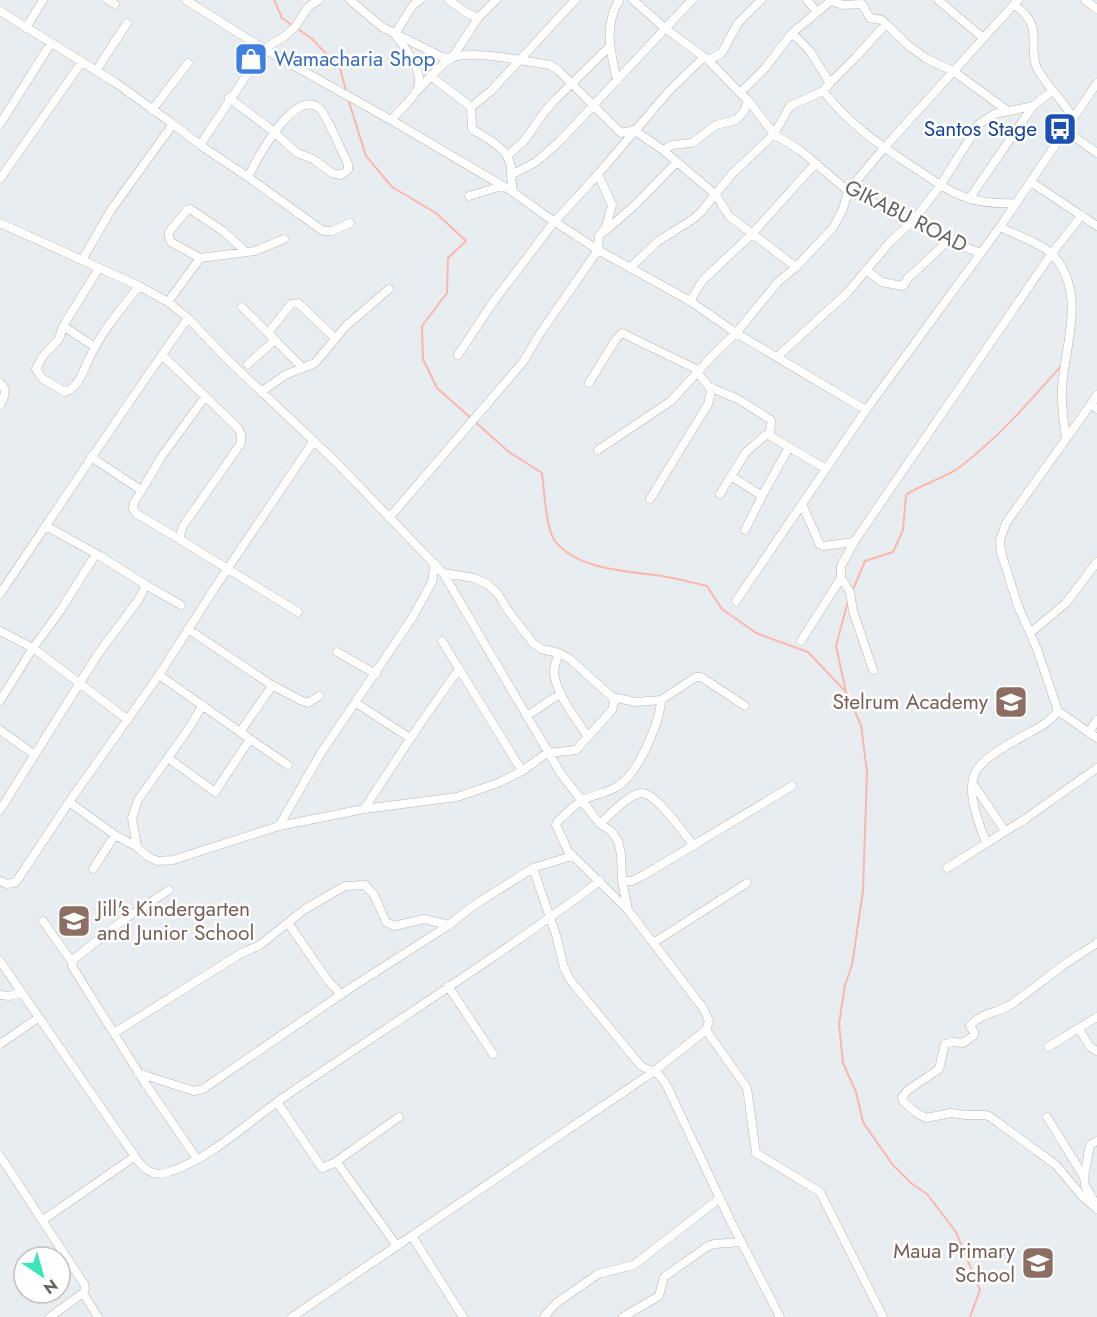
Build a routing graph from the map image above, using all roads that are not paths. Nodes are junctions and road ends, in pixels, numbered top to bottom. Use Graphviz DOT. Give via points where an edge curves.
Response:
graph roads {
  1 [pos="43,0"];
  2 [pos="186,0"];
  3 [pos="320,0"];
  4 [pos="350,0"];
  5 [pos="420,0"];
  6 [pos="449,0"];
  7 [pos="496,0"];
  8 [pos="575,0"];
  9 [pos="619,0"];
  10 [pos="633,0"];
  11 [pos="692,0"];
  12 [pos="761,0"];
  13 [pos="807,0"];
  14 [pos="938,0"];
  15 [pos="1085,0"];
  16 [pos="831,1"];
  17 [pos="1016,2"];
  18 [pos="1097,9"];
  19 [pos="0,12"];
  20 [pos="817,12"];
  21 [pos="478,18"];
  22 [pos="127,23"];
  23 [pos="886,24"];
  24 [pos="26,28"];
  25 [pos="666,29"];
  26 [pos="792,33"];
  27 [pos="395,34"];
  28 [pos="982,37"];
  29 [pos="51,43"];
  30 [pos="610,46"];
  31 [pos="264,49"];
  32 [pos="452,58"];
  33 [pos="706,59"];
  34 [pos="519,60"];
  35 [pos="81,63"];
  36 [pos="188,63"];
  37 [pos="96,71"];
  38 [pos="953,71"];
  39 [pos="432,76"];
  40 [pos="617,81"];
  41 [pos="574,82"];
  42 [pos="830,83"];
  43 [pos="1097,83"];
  44 [pos="416,91"];
  45 [pos="823,91"];
  46 [pos="1052,91"];
  47 [pos="741,93"];
  48 [pos="229,98"];
  49 [pos="748,100"];
  50 [pos="1032,106"];
  51 [pos="471,107"];
  52 [pos="593,107"];
  53 [pos="152,110"];
  54 [pos="1008,111"];
  55 [pos="1073,118"];
  56 [pos="391,120"];
  57 [pos="0,124"];
  58 [pos="173,124"];
  59 [pos="634,130"];
  60 [pos="1065,130"];
  61 [pos="273,131"];
  62 [pos="774,134"];
  63 [pos="200,145"];
  64 [pos="884,148"];
  65 [pos="663,150"];
  66 [pos="1097,153"];
  67 [pos="507,156"];
  68 [pos="677,162"];
  69 [pos="815,164"];
  70 [pos="598,174"];
  71 [pos="511,175"];
  72 [pos="248,177"];
  73 [pos="0,178"];
  74 [pos="1031,182"];
  75 [pos="502,186"];
  76 [pos="940,186"];
  77 [pos="848,191"];
  78 [pos="513,192"];
  79 [pos="716,195"];
  80 [pos="469,196"];
  81 [pos="969,198"];
  82 [pos="1016,202"];
  83 [pos="612,205"];
  84 [pos="625,214"];
  85 [pos="1082,215"];
  86 [pos="913,221"];
  87 [pos="554,222"];
  88 [pos="0,223"];
  89 [pos="350,223"];
  90 [pos="1097,226"];
  91 [pos="1000,227"];
  92 [pos="752,234"];
  93 [pos="599,236"];
  94 [pos="284,239"];
  95 [pos="948,241"];
  96 [pos="598,250"];
  97 [pos="246,252"];
  98 [pos="981,253"];
  99 [pos="1052,254"];
  100 [pos="200,258"];
  101 [pos="82,260"];
  102 [pos="630,267"];
  103 [pos="796,267"];
  104 [pos="99,268"];
  105 [pos="866,270"];
  106 [pos="139,286"];
  107 [pos="389,289"];
  108 [pos="690,301"];
  109 [pos="168,302"];
  110 [pos="242,307"];
  111 [pos="188,318"];
  112 [pos="63,326"];
  113 [pos="268,333"];
  114 [pos="736,333"];
  115 [pos="335,339"];
  116 [pos="274,340"];
  117 [pos="95,347"];
  118 [pos="162,355"];
  119 [pos="458,355"];
  120 [pos="777,357"];
  121 [pos="248,364"];
  122 [pos="303,368"];
  123 [pos="698,371"];
  124 [pos="0,383"];
  125 [pos="589,383"];
  126 [pos="712,388"];
  127 [pos="261,392"];
  128 [pos="1097,395"];
  129 [pos="205,397"];
  130 [pos="1,404"];
  131 [pos="1094,407"];
  132 [pos="866,410"];
  133 [pos="770,435"];
  134 [pos="1066,439"];
  135 [pos="313,442"];
  136 [pos="789,447"];
  137 [pos="598,450"];
  138 [pos="91,457"];
  139 [pos="826,469"];
  140 [pos="731,476"];
  141 [pos="141,490"];
  142 [pos="720,494"];
  143 [pos="762,496"];
  144 [pos="650,499"];
  145 [pos="802,504"];
  146 [pos="389,518"];
  147 [pos="46,526"];
  148 [pos="745,530"];
  149 [pos="179,538"];
  150 [pos="854,542"];
  151 [pos="96,554"];
  152 [pos="1097,562"];
  153 [pos="435,564"];
  154 [pos="228,569"];
  155 [pos="443,573"];
  156 [pos="841,578"];
  157 [pos="146,585"];
  158 [pos="0,594"];
  159 [pos="736,601"];
  160 [pos="181,605"];
  161 [pos="298,612"];
  162 [pos="188,628"];
  163 [pos="0,631"];
  164 [pos="1030,633"];
  165 [pos="442,641"];
  166 [pos="801,641"];
  167 [pos="33,648"];
  168 [pos="337,652"];
  169 [pos="559,653"];
  170 [pos="459,669"];
  171 [pos="873,670"];
  172 [pos="376,674"];
  173 [pos="159,675"];
  174 [pos="80,684"];
  175 [pos="270,684"];
  176 [pos="561,693"];
  177 [pos="319,696"];
  178 [pos="612,697"];
  179 [pos="662,700"];
  180 [pos="0,701"];
  181 [pos="356,703"];
  182 [pos="203,705"];
  183 [pos="745,706"];
  184 [pos="1058,711"];
  185 [pos="527,716"];
  186 [pos="128,720"];
  187 [pos="1097,720"];
  188 [pos="0,730"];
  189 [pos="240,732"];
  190 [pos="1089,732"];
  191 [pos="588,737"];
  192 [pos="410,738"];
  193 [pos="1097,738"];
  194 [pos="250,739"];
  195 [pos="547,753"];
  196 [pos="35,755"];
  197 [pos="168,758"];
  198 [pos="288,765"];
  199 [pos="1097,768"];
  200 [pos="522,771"];
  201 [pos="973,784"];
  202 [pos="792,786"];
  203 [pos="582,801"];
  204 [pos="69,802"];
  205 [pos="364,809"];
  206 [pos="0,810"];
  207 [pos="600,824"];
  208 [pos="279,826"];
  209 [pos="1005,831"];
  210 [pos="115,836"];
  211 [pos="986,842"];
  212 [pos="694,846"];
  213 [pos="137,847"];
  214 [pos="572,856"];
  215 [pos="533,868"];
  216 [pos="947,868"];
  217 [pos="93,869"];
  218 [pos="0,881"];
  219 [pos="600,881"];
  220 [pos="621,881"];
  221 [pos="747,883"];
  222 [pos="169,890"];
  223 [pos="628,910"];
  224 [pos="550,918"];
  225 [pos="42,921"];
  226 [pos="288,923"];
  227 [pos="449,925"];
  228 [pos="653,943"];
  229 [pos="1097,944"];
  230 [pos="0,961"];
  231 [pos="72,962"];
  232 [pos="448,986"];
  233 [pos="21,993"];
  234 [pos="341,994"];
  235 [pos="0,995"];
  236 [pos="1097,1017"];
  237 [pos="38,1018"];
  238 [pos="1079,1029"];
  239 [pos="706,1030"];
  240 [pos="114,1033"];
  241 [pos="0,1044"];
  242 [pos="1048,1047"];
  243 [pos="1097,1051"];
  244 [pos="493,1054"];
  245 [pos="653,1072"];
  246 [pos="138,1073"];
  247 [pos="277,1102"];
  248 [pos="1047,1117"];
  249 [pos="399,1118"];
  250 [pos="1097,1141"];
  251 [pos="0,1156"];
  252 [pos="134,1157"];
  253 [pos="197,1159"];
  254 [pos="334,1163"];
  255 [pos="1084,1177"];
  256 [pos="720,1198"];
  257 [pos="1097,1208"];
  258 [pos="43,1220"];
  259 [pos="412,1236"];
  260 [pos="741,1242"];
  261 [pos="397,1246"];
  262 [pos="83,1293"];
  263 [pos="50,1317"];
  264 [pos="98,1317"];
  265 [pos="292,1317"];
  266 [pos="464,1317"];
  267 [pos="544,1317"];
  268 [pos="623,1317"];
  269 [pos="780,1317"];
  270 [pos="883,1317"];
  1 -- 24 [label="street"];
  2 -- 31 [label="street"];
  3 -- 31 [label="street" via="308,7 285,36"];
  4 -- 27 [label="street"];
  5 -- 27 [label="street"];
  6 -- 21 [label="street"];
  7 -- 21 [label="street"];
  8 -- 34 [label="street"];
  9 -- 30 [label="street" via="610,19"];
  10 -- 25 [label="street"];
  11 -- 25 [label="street"];
  12 -- 33 [label="street" via="738,23 721,54"];
  13 -- 20 [label="street"];
  14 -- 28 [label="street"];
  15 -- 18 [label="street"];
  16 -- 20 [label="street"];
  16 -- 23 [label="street" via="862,4 870,18"];
  17 -- 28 [label="street"];
  17 -- 46 [label="street" via="1031,23 1033,59"];
  19 -- 24 [label="street"];
  20 -- 26 [label="street"];
  21 -- 32 [label="street"];
  22 -- 37 [label="street"];
  23 -- 38 [label="street" via="927,59"];
  23 -- 42 [label="street"];
  24 -- 29 [label="street"];
  25 -- 33 [label="street"];
  25 -- 40 [label="street"];
  26 -- 42 [label="street" via="809,50"];
  26 -- 47 [label="street"];
  27 -- 32 [label="street"];
  27 -- 44 [label="street" via="419,74"];
  28 -- 38 [label="street"];
  29 -- 35 [label="street"];
  29 -- 57 [label="street"];
  30 -- 40 [label="street"];
  30 -- 41 [label="street"];
  31 -- 48 [label="street"];
  31 -- 56 [label="street"];
  32 -- 34 [label="street"];
  32 -- 39 [label="street"];
  33 -- 47 [label="street"];
  33 -- 59 [label="street" via="669,91"];
  34 -- 41 [label="street" via="550,65"];
  34 -- 51 [label="street"];
  35 -- 37 [label="street"];
  35 -- 73 [label="street"];
  36 -- 53 [label="street"];
  37 -- 53 [label="street"];
  38 -- 54 [label="street"];
  38 -- 64 [label="street"];
  39 -- 44 [label="street"];
  39 -- 51 [label="street"];
  40 -- 52 [label="street"];
  41 -- 52 [label="street"];
  41 -- 67 [label="street"];
  42 -- 45 [label="street"];
  43 -- 55 [label="street"];
  44 -- 56 [label="street"];
  45 -- 62 [label="street" via="790,106"];
  45 -- 64 [label="street" via="839,111"];
  46 -- 50 [label="street"];
  46 -- 55 [label="street"];
  47 -- 49 [label="street"];
  48 -- 61 [label="street"];
  48 -- 63 [label="street"];
  49 -- 62 [label="street"];
  49 -- 65 [label="street" via="736,120 716,125 692,143"];
  50 -- 54 [label="street"];
  50 -- 81 [label="street"];
  51 -- 67 [label="street" via="472,129"];
  52 -- 59 [label="street" via="621,133"];
  52 -- 71 [label="street" via="536,162"];
  53 -- 58 [label="street"];
  54 -- 76 [label="street" via="979,124"];
  55 -- 60 [label="street"];
  56 -- 75 [label="street"];
  58 -- 63 [label="street"];
  58 -- 101 [label="street" via="111,210"];
  59 -- 65 [label="street"];
  59 -- 70 [label="street"];
  60 -- 66 [label="street"];
  60 -- 74 [label="street"];
  61 -- 61 [label="street" via="299,106 320,109 348,170 341,175 332,173 297,153"];
  61 -- 72 [label="street"];
  62 -- 69 [label="street, GIKABU ROAD"];
  62 -- 79 [label="street"];
  63 -- 72 [label="street"];
  64 -- 76 [label="street"];
  64 -- 77 [label="street"];
  65 -- 68 [label="street"];
  67 -- 71 [label="street"];
  68 -- 79 [label="street"];
  68 -- 84 [label="street"];
  69 -- 77 [label="street, GIKABU ROAD"];
  69 -- 92 [label="street"];
  70 -- 83 [label="street"];
  70 -- 87 [label="street"];
  71 -- 78 [label="street"];
  72 -- 89 [label="street" via="323,231"];
  74 -- 82 [label="street"];
  74 -- 85 [label="street"];
  75 -- 78 [label="street"];
  75 -- 80 [label="street"];
  76 -- 81 [label="street"];
  76 -- 86 [label="street"];
  77 -- 86 [label="street, GIKABU ROAD"];
  77 -- 103 [label="street" via="833,228"];
  78 -- 87 [label="street"];
  79 -- 92 [label="street" via="729,216"];
  79 -- 102 [label="street" via="693,219 657,242"];
  81 -- 82 [label="street" via="995,204"];
  82 -- 91 [label="street"];
  83 -- 84 [label="street"];
  83 -- 93 [label="street"];
  84 -- 93 [label="street"];
  85 -- 90 [label="street"];
  85 -- 99 [label="street"];
  86 -- 95 [label="street, GIKABU ROAD"];
  86 -- 105 [label="street"];
  87 -- 96 [label="street"];
  87 -- 119 [label="street"];
  88 -- 101 [label="street"];
  91 -- 98 [label="street"];
  91 -- 99 [label="street"];
  92 -- 103 [label="street"];
  92 -- 108 [label="street" via="703,280"];
  93 -- 96 [label="street"];
  94 -- 97 [label="street"];
  95 -- 98 [label="street, GIKABU ROAD"];
  95 -- 105 [label="street" via="903,286 882,282"];
  96 -- 102 [label="street"];
  96 -- 146 [label="street" via="523,362"];
  97 -- 100 [label="street"];
  97 -- 100 [label="street" via="224,231 190,209 168,237"];
  98 -- 132 [label="street"];
  99 -- 134 [label="street" via="1070,288 1072,305 1062,389"];
  99 -- 150 [label="street"];
  100 -- 109 [label="street"];
  101 -- 104 [label="street"];
  102 -- 108 [label="street"];
  103 -- 114 [label="street" via="778,282"];
  104 -- 106 [label="street"];
  104 -- 112 [label="street"];
  105 -- 120 [label="street" via="848,292"];
  106 -- 109 [label="street"];
  106 -- 117 [label="street"];
  107 -- 115 [label="street"];
  108 -- 114 [label="street"];
  109 -- 111 [label="street"];
  110 -- 113 [label="street"];
  111 -- 118 [label="street"];
  111 -- 127 [label="street"];
  112 -- 117 [label="street"];
  112 -- 117 [label="street" via="36,369 42,379 69,391"];
  113 -- 115 [label="street" via="291,304 298,303"];
  113 -- 116 [label="street"];
  114 -- 120 [label="street"];
  114 -- 123 [label="street"];
  115 -- 122 [label="street" via="315,363"];
  116 -- 121 [label="street"];
  116 -- 122 [label="street"];
  118 -- 129 [label="street"];
  118 -- 138 [label="street"];
  120 -- 132 [label="street"];
  122 -- 127 [label="street"];
  123 -- 125 [label="street" via="622,333"];
  123 -- 126 [label="street"];
  123 -- 137 [label="street" via="671,401"];
  124 -- 130 [label="street" via="5,388"];
  126 -- 133 [label="street" via="771,420"];
  126 -- 144 [label="street" via="708,404"];
  127 -- 135 [label="street"];
  128 -- 131 [label="street"];
  129 -- 141 [label="street"];
  129 -- 149 [label="street" via="238,428 241,443 183,526"];
  131 -- 134 [label="street"];
  132 -- 139 [label="street"];
  133 -- 136 [label="street"];
  133 -- 140 [label="street" via="763,436 746,452"];
  134 -- 164 [label="street" via="1006,523 1000,540 1008,575"];
  135 -- 146 [label="street"];
  135 -- 154 [label="street"];
  136 -- 139 [label="street"];
  136 -- 143 [label="street"];
  138 -- 141 [label="street"];
  138 -- 147 [label="street"];
  139 -- 145 [label="street"];
  140 -- 142 [label="street"];
  140 -- 143 [label="street"];
  141 -- 149 [label="street" via="133,509"];
  143 -- 148 [label="street"];
  145 -- 150 [label="street" via="820,545"];
  145 -- 159 [label="street"];
  146 -- 153 [label="street"];
  147 -- 151 [label="street"];
  147 -- 158 [label="street"];
  149 -- 154 [label="street"];
  150 -- 156 [label="street" via="841,566"];
  151 -- 157 [label="street"];
  151 -- 167 [label="street"];
  152 -- 164 [label="street" via="1066,603"];
  153 -- 155 [label="street"];
  153 -- 172 [label="street" via="425,598"];
  154 -- 161 [label="street"];
  154 -- 162 [label="street"];
  155 -- 169 [label="street" via="487,584 528,638 541,648"];
  155 -- 185 [label="street"];
  156 -- 166 [label="street"];
  156 -- 171 [label="street" via="850,592"];
  157 -- 160 [label="street"];
  157 -- 174 [label="street"];
  162 -- 173 [label="street"];
  162 -- 175 [label="street"];
  163 -- 167 [label="street"];
  164 -- 184 [label="street"];
  165 -- 170 [label="street"];
  167 -- 174 [label="street"];
  167 -- 180 [label="street"];
  168 -- 172 [label="street"];
  169 -- 176 [label="street" via="554,670"];
  169 -- 178 [label="street"];
  170 -- 192 [label="street"];
  170 -- 200 [label="street"];
  172 -- 181 [label="street"];
  173 -- 182 [label="street"];
  173 -- 186 [label="street"];
  174 -- 186 [label="street"];
  174 -- 196 [label="street"];
  175 -- 177 [label="street" via="308,703"];
  175 -- 189 [label="street"];
  176 -- 185 [label="street"];
  176 -- 191 [label="street"];
  178 -- 179 [label="street" via="636,702"];
  178 -- 191 [label="street" via="612,710"];
  179 -- 183 [label="street" via="696,676"];
  179 -- 203 [label="street" via="655,729 627,779 608,792"];
  181 -- 192 [label="street"];
  181 -- 208 [label="street" via="321,753"];
  182 -- 189 [label="street"];
  182 -- 197 [label="street"];
  184 -- 190 [label="street"];
  184 -- 201 [label="street" via="1051,720 999,750 979,767"];
  185 -- 195 [label="street"];
  186 -- 204 [label="street"];
  187 -- 190 [label="street"];
  188 -- 196 [label="street"];
  189 -- 194 [label="street"];
  190 -- 193 [label="street"];
  191 -- 195 [label="street" via="576,750"];
  192 -- 205 [label="street"];
  194 -- 197 [label="street" via="215,792"];
  194 -- 198 [label="street"];
  195 -- 200 [label="street"];
  195 -- 203 [label="street"];
  196 -- 206 [label="street"];
  197 -- 213 [label="street" via="138,800 132,818"];
  199 -- 209 [label="street"];
  200 -- 205 [label="street" via="457,796"];
  201 -- 209 [label="street"];
  201 -- 211 [label="street" via="978,821"];
  202 -- 212 [label="street"];
  203 -- 207 [label="street"];
  203 -- 214 [label="street" via="556,825"];
  204 -- 210 [label="street"];
  204 -- 218 [label="street" via="16,882"];
  205 -- 208 [label="street"];
  207 -- 212 [label="street" via="635,795 649,794"];
  207 -- 220 [label="street" via="618,841"];
  208 -- 213 [label="street" via="173,860 157,861"];
  209 -- 211 [label="street"];
  210 -- 213 [label="street"];
  210 -- 217 [label="street"];
  211 -- 216 [label="street"];
  212 -- 220 [label="street" via="632,881"];
  214 -- 215 [label="street"];
  214 -- 219 [label="street"];
  215 -- 224 [label="street"];
  215 -- 227 [label="street"];
  219 -- 223 [label="street"];
  219 -- 224 [label="street"];
  220 -- 223 [label="street"];
  221 -- 228 [label="street"];
  222 -- 231 [label="street" via="126,918"];
  223 -- 228 [label="street"];
  224 -- 232 [label="street"];
  224 -- 245 [label="street" via="571,981 642,1066"];
  225 -- 231 [label="street"];
  226 -- 227 [label="street" via="345,886 364,885 374,895 386,922 394,926 424,919"];
  226 -- 234 [label="street"];
  226 -- 240 [label="street" via="260,945"];
  227 -- 234 [label="street"];
  228 -- 239 [label="street" via="703,1008 709,1021"];
  229 -- 257 [label="street" via="1007,1007 974,1022 970,1026 974,1035 963,1043 945,1044 939,1069 902,1098 926,1118 951,1113 989,1116 1056,1165"];
  230 -- 233 [label="street"];
  231 -- 240 [label="street"];
  232 -- 244 [label="street"];
  232 -- 247 [label="street"];
  233 -- 235 [label="street"];
  233 -- 237 [label="street"];
  234 -- 246 [label="street" via="199,1090"];
  236 -- 238 [label="street"];
  237 -- 241 [label="street"];
  237 -- 252 [label="street"];
  238 -- 242 [label="street"];
  238 -- 243 [label="street"];
  239 -- 245 [label="street"];
  239 -- 270 [label="street" via="747,1088 756,1153 820,1192"];
  240 -- 246 [label="street"];
  245 -- 256 [label="street" via="666,1084"];
  245 -- 259 [label="street"];
  246 -- 253 [label="street"];
  247 -- 253 [label="street"];
  247 -- 254 [label="street" via="322,1168"];
  248 -- 255 [label="street"];
  249 -- 254 [label="street"];
  250 -- 255 [label="street" via="1090,1145"];
  251 -- 258 [label="street"];
  252 -- 253 [label="street" via="153,1173 163,1173"];
  252 -- 258 [label="street"];
  254 -- 261 [label="street"];
  255 -- 257 [label="street"];
  256 -- 260 [label="street"];
  256 -- 267 [label="street" via="634,1265 598,1274 555,1304"];
  258 -- 262 [label="street" via="84,1284"];
  259 -- 261 [label="street"];
  259 -- 266 [label="street"];
  260 -- 268 [label="street" via="714,1244 701,1251 664,1277 659,1296"];
  260 -- 269 [label="street"];
  261 -- 265 [label="street"];
  262 -- 263 [label="street"];
  262 -- 264 [label="street"];
}
